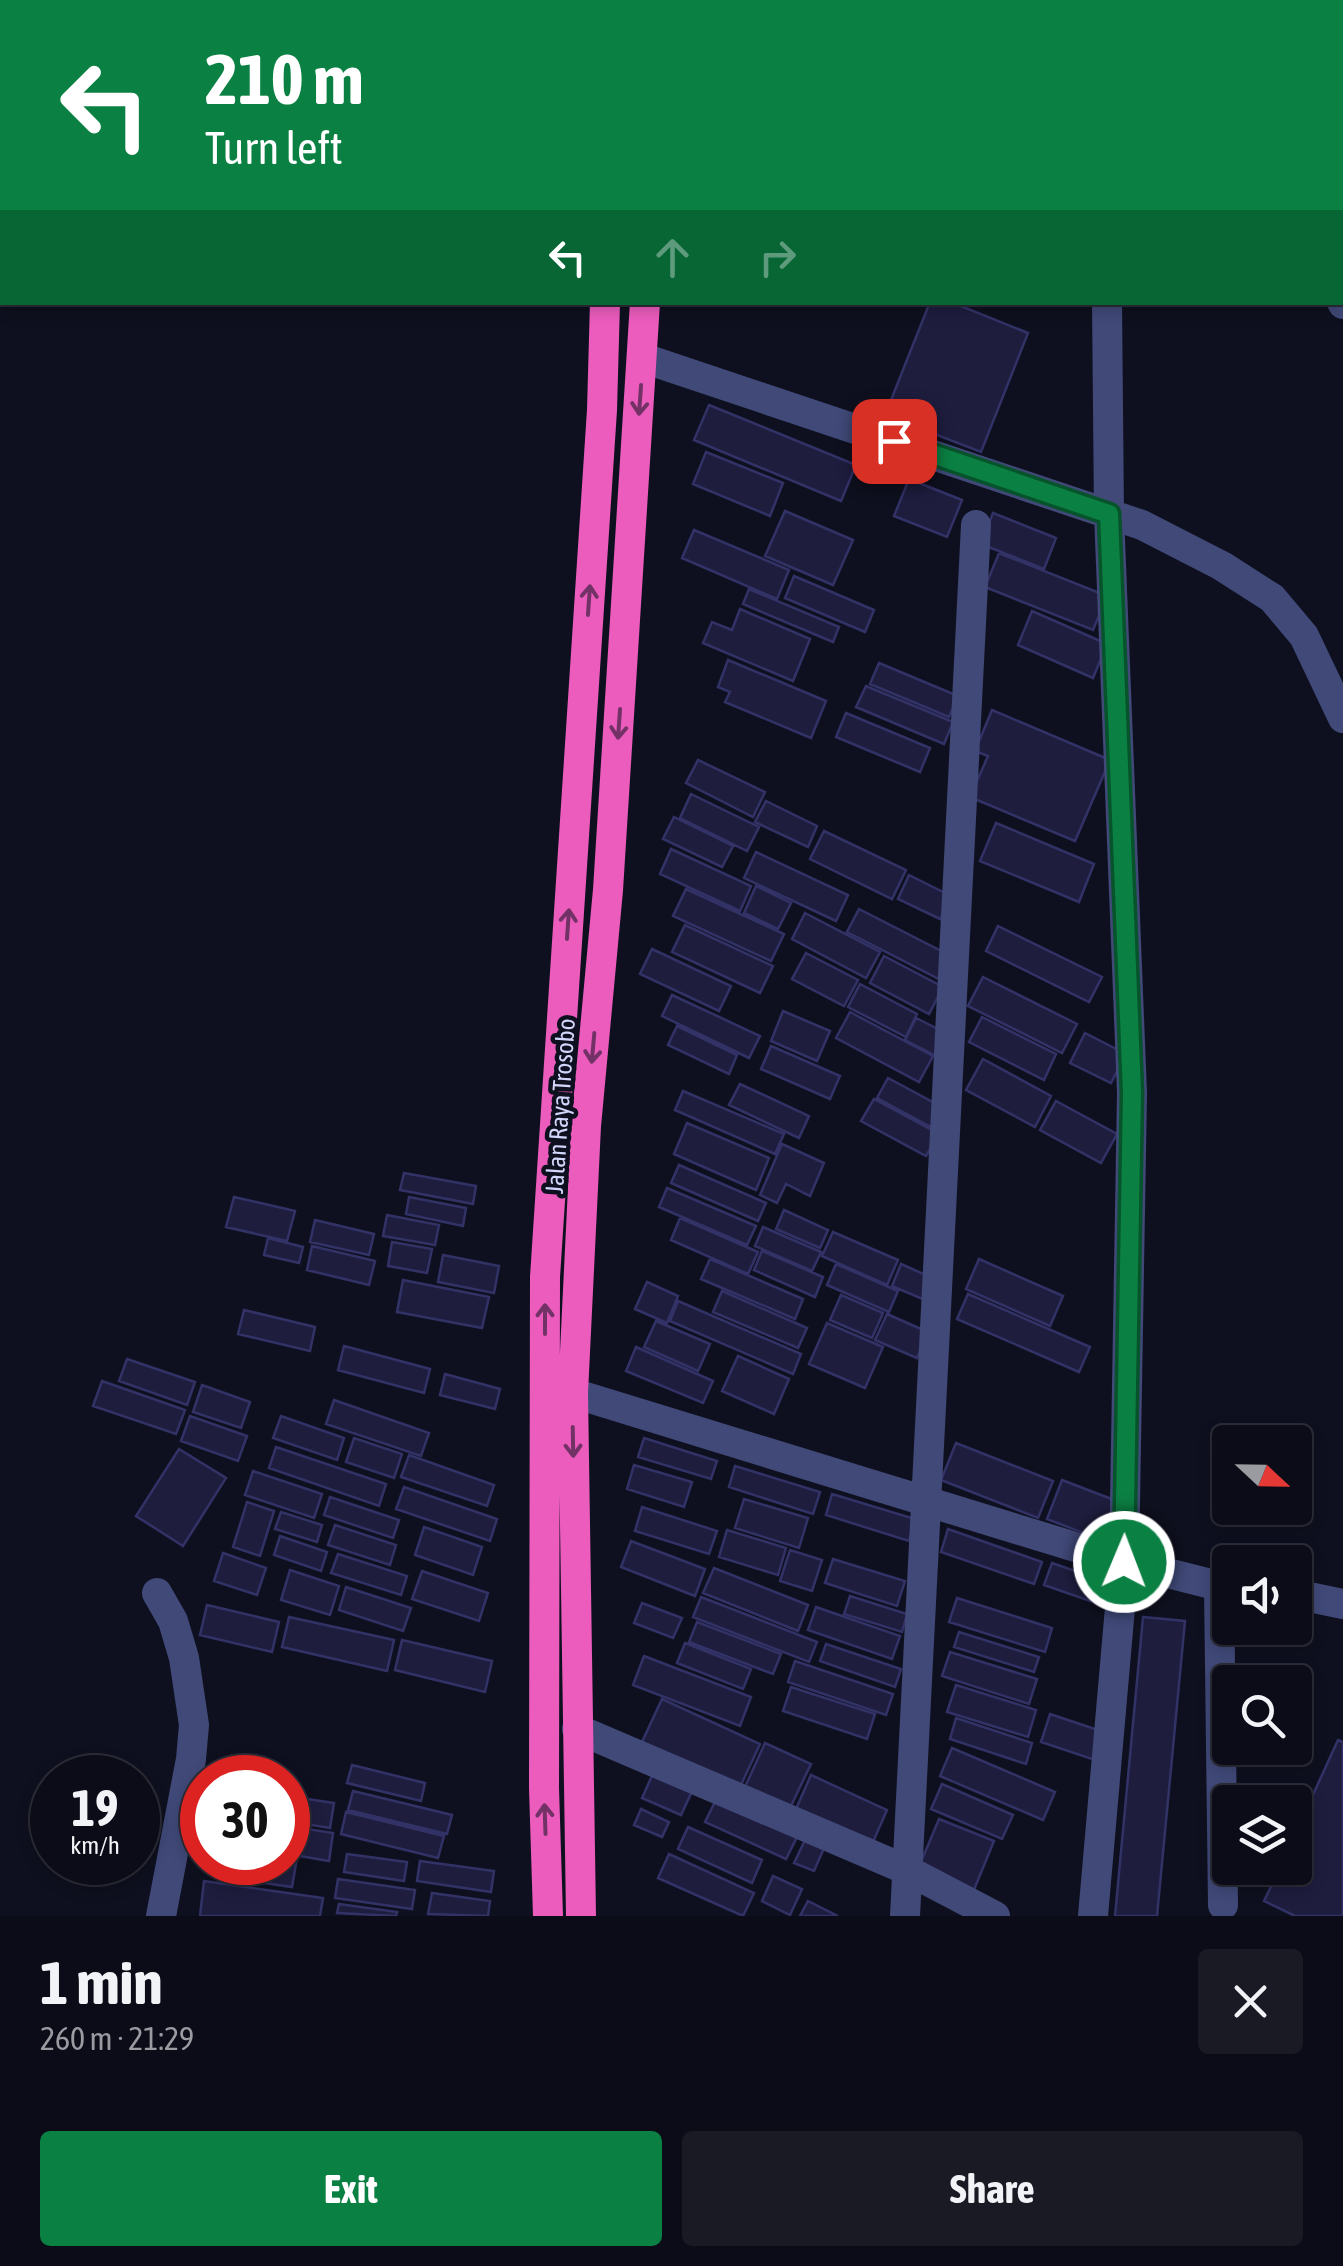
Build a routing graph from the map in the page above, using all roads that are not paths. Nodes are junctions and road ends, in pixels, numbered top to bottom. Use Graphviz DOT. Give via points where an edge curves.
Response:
graph roads {
  1 [pos="606,305"];
  2 [pos="645,305"];
  3 [pos="1107,305"];
  4 [pos="643,358"];
  5 [pos="1122,518"];
  6 [pos="976,525"];
  7 [pos="1343,718"];
  8 [pos="573,1394"];
  9 [pos="928,1501"];
  10 [pos="1138,1565"];
  11 [pos="1212,1584"];
  12 [pos="157,1593"];
  13 [pos="1312,1598"];
  14 [pos="1343,1604"];
  15 [pos="1224,1645"];
  16 [pos="544,1688"];
  17 [pos="577,1715"];
  18 [pos="907,1870"];
  19 [pos="1223,1906"];
  20 [pos="161,1916"];
  21 [pos="548,1916"];
  22 [pos="581,1916"];
  23 [pos="905,1916"];
  24 [pos="995,1916"];
  25 [pos="1094,1916"];
  16 -- 1 [label="highway, Jalan Raya Trosobo, one-way" via="545,1277"];
  2 -- 4 [label="highway, Jalan Raya Trosobo"];
  3 -- 5 [label="street"];
  4 -- 5 [label="street"];
  4 -- 8 [label="highway, Jalan Raya Trosobo, one-way" via="586,1126"];
  5 -- 7 [label="street" via="1272,598 1304,636"];
  5 -- 10 [label="street"];
  6 -- 9 [label="street"];
  8 -- 9 [label="street"];
  8 -- 17 [label="highway, Jalan Raya Trosobo, one-way"];
  9 -- 10 [label="street"];
  9 -- 18 [label="street"];
  10 -- 11 [label="street"];
  10 -- 25 [label="street"];
  12 -- 20 [label="street" via="184,1658 194,1725"];
  13 -- 14 [label="street"];
  15 -- 19 [label="street"];
  16 -- 17 [label="highway"];
  21 -- 16 [label="highway, Jalan Raya Trosobo, one-way"];
  17 -- 18 [label="street"];
  17 -- 22 [label="highway, Jalan Raya Trosobo"];
  18 -- 23 [label="street"];
  18 -- 24 [label="street"];
}
